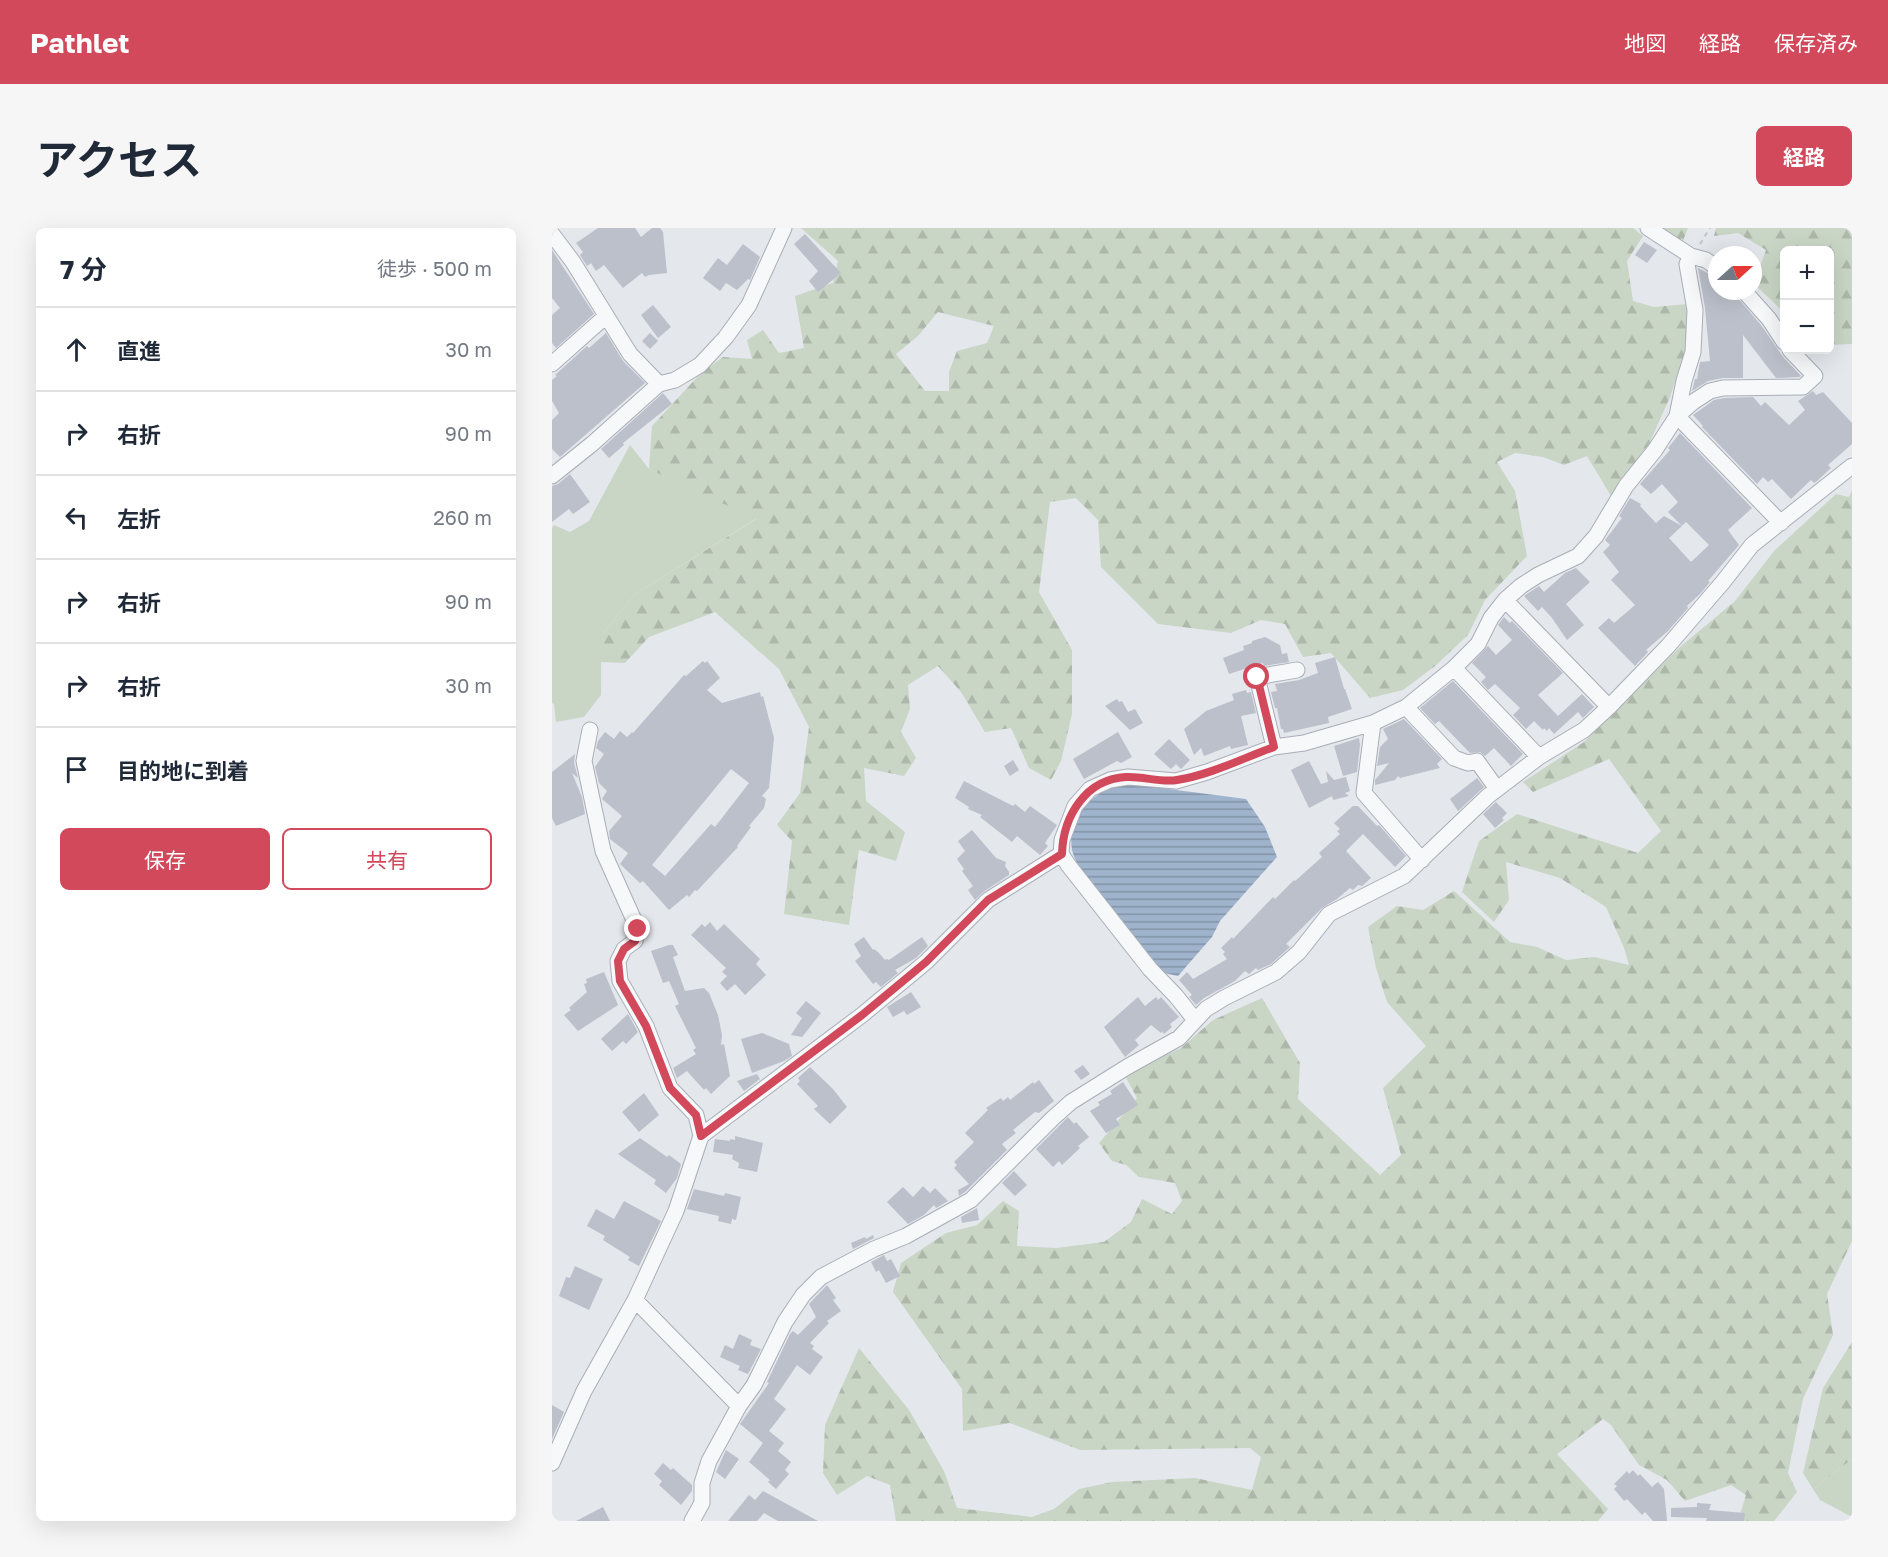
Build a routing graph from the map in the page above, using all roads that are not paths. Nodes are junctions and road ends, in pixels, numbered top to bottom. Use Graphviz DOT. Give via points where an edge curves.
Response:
graph roads {
  1 [pos="784,228"];
  2 [pos="1648,228"];
  3 [pos="552,234"];
  4 [pos="1691,256"];
  5 [pos="1708,261"];
  6 [pos="1752,300"];
  7 [pos="606,316"];
  8 [pos="1780,335"];
  9 [pos="1794,354"];
  10 [pos="552,364"];
  11 [pos="659,384"];
  12 [pos="1677,416"];
  13 [pos="1852,466"];
  14 [pos="552,476"];
  15 [pos="1782,523"];
  16 [pos="1505,600"];
  17 [pos="1454,668"];
  18 [pos="1296,670"];
  19 [pos="1406,707"];
  20 [pos="1609,707"];
  21 [pos="1373,723"];
  22 [pos="590,730"];
  23 [pos="1274,747"];
  24 [pos="1539,757"];
  25 [pos="1497,789"];
  26 [pos="1062,854"];
  27 [pos="1422,860"];
  28 [pos="1196,1020"];
  29 [pos="701,1136"];
  30 [pos="635,1300"];
  31 [pos="739,1406"];
  32 [pos="552,1462"];
  33 [pos="692,1521"];
  1 -- 11 [label="street" via="749,305 726,337 700,365 675,381"];
  2 -- 4 [label="street"];
  3 -- 7 [label="street"];
  4 -- 5 [label="street"];
  4 -- 12 [label="street" via="1687,264 1695,309 1693,352"];
  6 -- 8 [label="street"];
  7 -- 10 [label="street"];
  7 -- 11 [label="street" via="630,354"];
  9 -- 12 [label="street" via="1815,376 1803,387 1723,388 1710,391"];
  11 -- 14 [label="street"];
  12 -- 15 [label="street"];
  12 -- 16 [label="street" via="1626,486 1596,536 1578,556 1538,575"];
  13 -- 15 [label="street"];
  15 -- 20 [label="street" via="1752,545 1676,636"];
  16 -- 17 [label="street" via="1478,644"];
  16 -- 20 [label="street"];
  17 -- 19 [label="street"];
  17 -- 24 [label="street"];
  18 -- 23 [label="street" via="1257,677"];
  19 -- 21 [label="street"];
  19 -- 25 [label="street" via="1454,759 1478,761"];
  20 -- 24 [label="street" via="1584,730"];
  21 -- 23 [label="street" via="1304,743"];
  21 -- 27 [label="street" via="1364,793"];
  22 -- 29 [label="street" via="584,761 603,851 638,929 635,941 624,949 618,961 620,981 646,1026 670,1088 696,1115"];
  23 -- 26 [label="street" via="1176,781 1128,777 1090,789 1075,806 1062,840"];
  24 -- 25 [label="street"];
  25 -- 27 [label="street"];
  26 -- 28 [label="street" via="1150,969"];
  26 -- 29 [label="street" via="988,900 926,962 862,1015"];
  27 -- 28 [label="street" via="1404,876 1329,914 1299,952 1276,972 1224,998"];
  28 -- 31 [label="street" via="1179,1038 1071,1102 971,1200 821,1277 802,1295"];
  29 -- 30 [label="street" via="676,1211"];
  30 -- 31 [label="street"];
  30 -- 32 [label="street" via="584,1391"];
  31 -- 33 [label="street" via="709,1461 702,1483 702,1503"];
}
